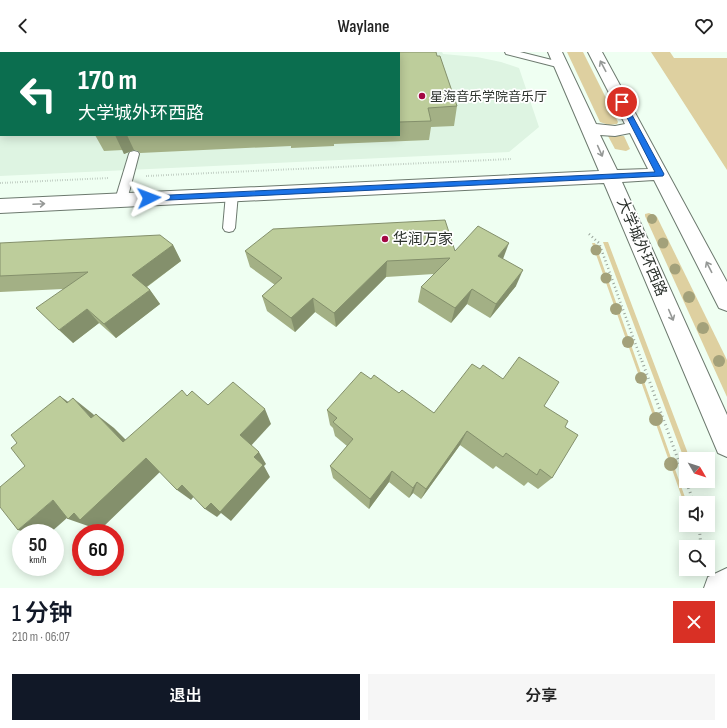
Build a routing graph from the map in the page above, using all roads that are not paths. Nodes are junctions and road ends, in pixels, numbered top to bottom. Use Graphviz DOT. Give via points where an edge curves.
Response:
graph roads {
  1 [pos="509,52"];
  2 [pos="595,52"];
  3 [pos="558,58"];
  4 [pos="636,127"];
  5 [pos="590,129"];
  6 [pos="134,154"];
  7 [pos="660,174"];
  8 [pos="611,176"];
  9 [pos="232,194"];
  10 [pos="121,200"];
  11 [pos="0,206"];
  12 [pos="229,228"];
  13 [pos="727,302"];
  14 [pos="727,444"];
  15 [pos="727,582"];
  16 [pos="719,588"];
  1 -- 3 [label="lane"];
  4 -- 2 [label="main road, one-way"];
  3 -- 5 [label="main road, 大学城外环西路"];
  4 -- 5 [label="main road" via="615,131"];
  4 -- 7 [label="main road"];
  5 -- 8 [label="main road, 大学城外环西路, one-way"];
  6 -- 10 [label="lane"];
  7 -- 8 [label="main road"];
  13 -- 7 [label="main road, one-way"];
  8 -- 9 [label="main road"];
  8 -- 14 [label="main road, 大学城外环西路, one-way"];
  9 -- 10 [label="main road"];
  9 -- 12 [label="lane"];
  11 -- 10 [label="main road, one-way"];
  15 -- 16 [label="main road"];
}
